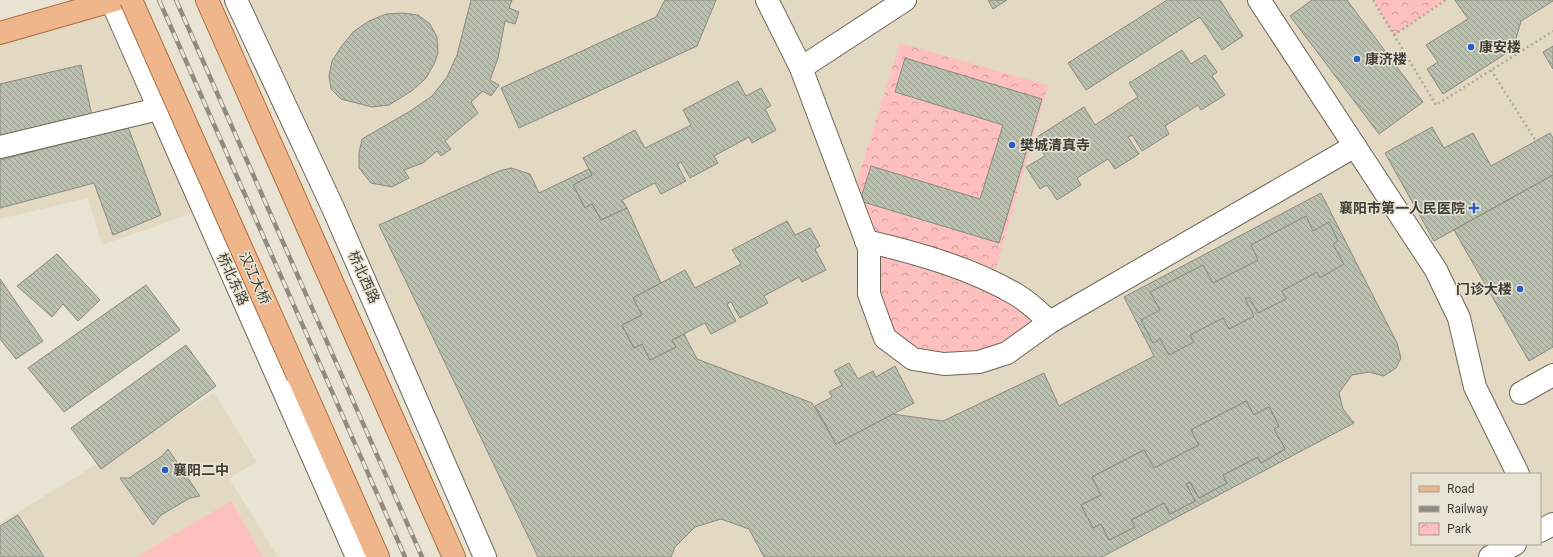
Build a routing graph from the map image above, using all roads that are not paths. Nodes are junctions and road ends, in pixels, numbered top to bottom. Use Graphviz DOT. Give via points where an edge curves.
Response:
graph roads {
  1 [pos="117,0"];
  2 [pos="208,0"];
  3 [pos="236,0"];
  4 [pos="767,0"];
  5 [pos="905,0"];
  6 [pos="1259,0"];
  7 [pos="0,33"];
  8 [pos="801,68"];
  9 [pos="158,109"];
  10 [pos="1355,146"];
  11 [pos="0,147"];
  12 [pos="866,241"];
  13 [pos="1050,322"];
  14 [pos="1553,375"];
  15 [pos="1521,393"];
  16 [pos="1518,473"];
  17 [pos="1512,545"];
  18 [pos="357,557"];
  19 [pos="378,557"];
  20 [pos="454,557"];
  21 [pos="486,557"];
  22 [pos="1490,557"];
  1 -- 7 [label="main road"];
  1 -- 9 [label="street, 桥北东路"];
  1 -- 19 [label="main road, 汉江大桥, bridge"];
  2 -- 20 [label="main road"];
  3 -- 21 [label="street, 桥北西路" via="333,208"];
  4 -- 8 [label="street"];
  5 -- 8 [label="street"];
  6 -- 10 [label="street"];
  8 -- 12 [label="street"];
  9 -- 11 [label="street"];
  9 -- 18 [label="street, 桥北东路"];
  10 -- 13 [label="street"];
  10 -- 16 [label="street" via="1436,270 1459,318 1475,387"];
  12 -- 13 [label="street" via="910,251 969,272 1017,295"];
  12 -- 13 [label="street" via="869,248 870,294 885,338 913,359 944,364 979,362 1006,353"];
  14 -- 15 [label="street"];
  17 -- 22 [label="street"];
}
